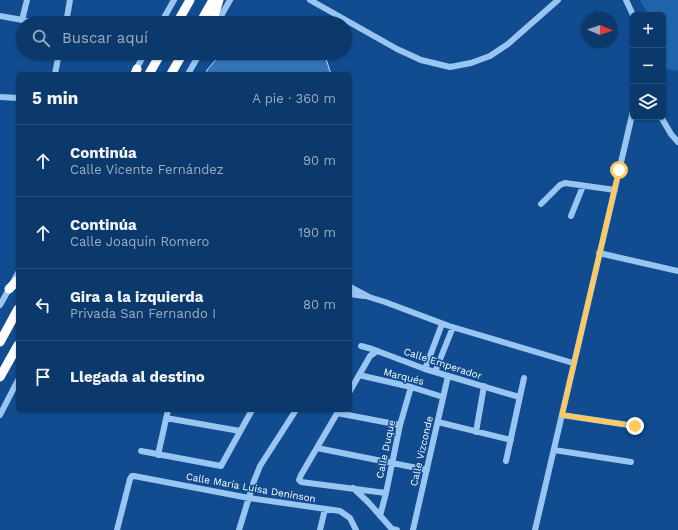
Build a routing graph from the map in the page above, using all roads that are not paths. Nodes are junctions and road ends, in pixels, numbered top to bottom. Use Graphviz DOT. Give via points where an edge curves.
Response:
graph roads {
  1 [pos="27,0"];
  2 [pos="70,0"];
  3 [pos="174,0"];
  4 [pos="190,0"];
  5 [pos="213,0"];
  6 [pos="219,0"];
  7 [pos="230,0"];
  8 [pos="310,0"];
  9 [pos="558,0"];
  10 [pos="626,0"];
  11 [pos="632,12"];
  12 [pos="0,16"];
  13 [pos="23,16"];
  14 [pos="67,16"];
  15 [pos="165,16"];
  16 [pos="181,16"];
  17 [pos="204,16"];
  18 [pos="214,16"];
  19 [pos="221,16"];
  20 [pos="338,16"];
  21 [pos="16,19"];
  22 [pos="352,24"];
  23 [pos="58,60"];
  24 [pos="141,60"];
  25 [pos="157,60"];
  26 [pos="179,60"];
  27 [pos="196,60"];
  28 [pos="55,72"];
  29 [pos="135,72"];
  30 [pos="151,72"];
  31 [pos="172,72"];
  32 [pos="189,72"];
  33 [pos="0,97"];
  34 [pos="16,98"];
  35 [pos="631,120"];
  36 [pos="663,120"];
  37 [pos="678,142"];
  38 [pos="583,186"];
  39 [pos="615,190"];
  40 [pos="541,204"];
  41 [pos="571,216"];
  42 [pos="600,253"];
  43 [pos="678,271"];
  44 [pos="16,277"];
  45 [pos="16,282"];
  46 [pos="9,289"];
  47 [pos="354,294"];
  48 [pos="0,305"];
  49 [pos="16,313"];
  50 [pos="442,324"];
  51 [pos="453,327"];
  52 [pos="436,340"];
  53 [pos="0,342"];
  54 [pos="446,344"];
  55 [pos="361,346"];
  56 [pos="16,349"];
  57 [pos="377,351"];
  58 [pos="574,363"];
  59 [pos="425,369"];
  60 [pos="435,372"];
  61 [pos="359,375"];
  62 [pos="448,376"];
  63 [pos="0,377"];
  64 [pos="524,378"];
  65 [pos="16,384"];
  66 [pos="411,386"];
  67 [pos="484,386"];
  68 [pos="352,387"];
  69 [pos="443,397"];
  70 [pos="519,397"];
  71 [pos="168,412"];
  72 [pos="251,412"];
  73 [pos="295,412"];
  74 [pos="337,412"];
  75 [pos="342,412"];
  76 [pos="0,415"];
  77 [pos="562,415"];
  78 [pos="166,418"];
  79 [pos="438,422"];
  80 [pos="400,425"];
  81 [pos="635,426"];
  82 [pos="240,431"];
  83 [pos="476,432"];
  84 [pos="511,440"];
  85 [pos="317,448"];
  86 [pos="554,450"];
  87 [pos="141,451"];
  88 [pos="158,455"];
  89 [pos="506,461"];
  90 [pos="392,462"];
  91 [pos="631,462"];
  92 [pos="427,470"];
  93 [pos="353,488"];
  94 [pos="386,493"];
  95 [pos="249,498"];
  96 [pos="325,509"];
  97 [pos="380,516"];
  98 [pos="117,530"];
  99 [pos="239,530"];
  100 [pos="320,530"];
  101 [pos="356,530"];
  102 [pos="397,530"];
  103 [pos="413,530"];
  104 [pos="535,530"];
  1 -- 13 [label="street"];
  2 -- 14 [label="street"];
  3 -- 15 [label="street"];
  4 -- 16 [label="highway"];
  5 -- 17 [label="highway"];
  6 -- 18 [label="highway"];
  7 -- 19 [label="street"];
  8 -- 20 [label="street"];
  9 -- 22 [label="street" via="508,44 490,56 450,67 422,60 396,49"];
  10 -- 11 [label="street"];
  12 -- 21 [label="street"];
  23 -- 28 [label="street"];
  24 -- 29 [label="street"];
  25 -- 30 [label="highway"];
  26 -- 31 [label="highway"];
  27 -- 32 [label="street"];
  33 -- 34 [label="street"];
  35 -- 39 [label="street"];
  36 -- 37 [label="street"];
  38 -- 39 [label="street"];
  38 -- 40 [label="street" via="562,184"];
  38 -- 41 [label="street"];
  39 -- 42 [label="street"];
  42 -- 43 [label="street"];
  42 -- 58 [label="street"];
  44 -- 46 [label="street"];
  45 -- 46 [label="highway"];
  46 -- 48 [label="street"];
  47 -- 50 [label="street" via="385,302"];
  49 -- 53 [label="highway"];
  50 -- 51 [label="street"];
  50 -- 52 [label="street"];
  51 -- 54 [label="street"];
  51 -- 58 [label="street"];
  52 -- 54 [label="street"];
  52 -- 59 [label="street"];
  54 -- 60 [label="street"];
  55 -- 57 [label="street, Calle Emperador"];
  56 -- 63 [label="highway"];
  57 -- 59 [label="street, Calle Emperador"];
  57 -- 61 [label="street" via="370,356"];
  58 -- 77 [label="street"];
  59 -- 60 [label="street, Calle Emperador"];
  60 -- 62 [label="street, Calle Emperador"];
  61 -- 66 [label="street, Marqués"];
  61 -- 68 [label="street"];
  62 -- 67 [label="street, Calle Emperador"];
  62 -- 69 [label="street, Calle Vizconde"];
  64 -- 70 [label="street"];
  65 -- 76 [label="street"];
  66 -- 69 [label="street, Marqués"];
  66 -- 80 [label="street, Calle Duque"];
  67 -- 70 [label="street, Calle Emperador"];
  67 -- 83 [label="street"];
  69 -- 79 [label="street, Calle Vizconde"];
  70 -- 84 [label="street"];
  71 -- 78 [label="street"];
  72 -- 82 [label="street"];
  73 -- 95 [label="street" via="260,466"];
  74 -- 85 [label="street"];
  75 -- 80 [label="street"];
  77 -- 81 [label="street"];
  77 -- 86 [label="street"];
  78 -- 82 [label="street"];
  78 -- 88 [label="street"];
  79 -- 83 [label="street"];
  79 -- 92 [label="street, Calle Vizconde"];
  80 -- 90 [label="street, Calle Duque"];
  82 -- 88 [label="street" via="221,466"];
  83 -- 84 [label="street"];
  84 -- 89 [label="street"];
  85 -- 90 [label="street"];
  85 -- 93 [label="street" via="299,480"];
  86 -- 91 [label="street"];
  86 -- 104 [label="street"];
  87 -- 88 [label="street"];
  90 -- 92 [label="street"];
  90 -- 94 [label="street, Calle Duque"];
  92 -- 103 [label="street, Calle Vizconde"];
  93 -- 94 [label="street"];
  93 -- 97 [label="street"];
  94 -- 97 [label="street, Calle Duque"];
  95 -- 96 [label="street, Calle María Luisa Deninson"];
  95 -- 98 [label="street, Calle María Luisa Deninson" via="132,476"];
  95 -- 99 [label="street"];
  96 -- 100 [label="street"];
  96 -- 101 [label="street, Calle María Luisa Deninson" via="340,511 350,518"];
  97 -- 102 [label="street" via="392,529"];
}
